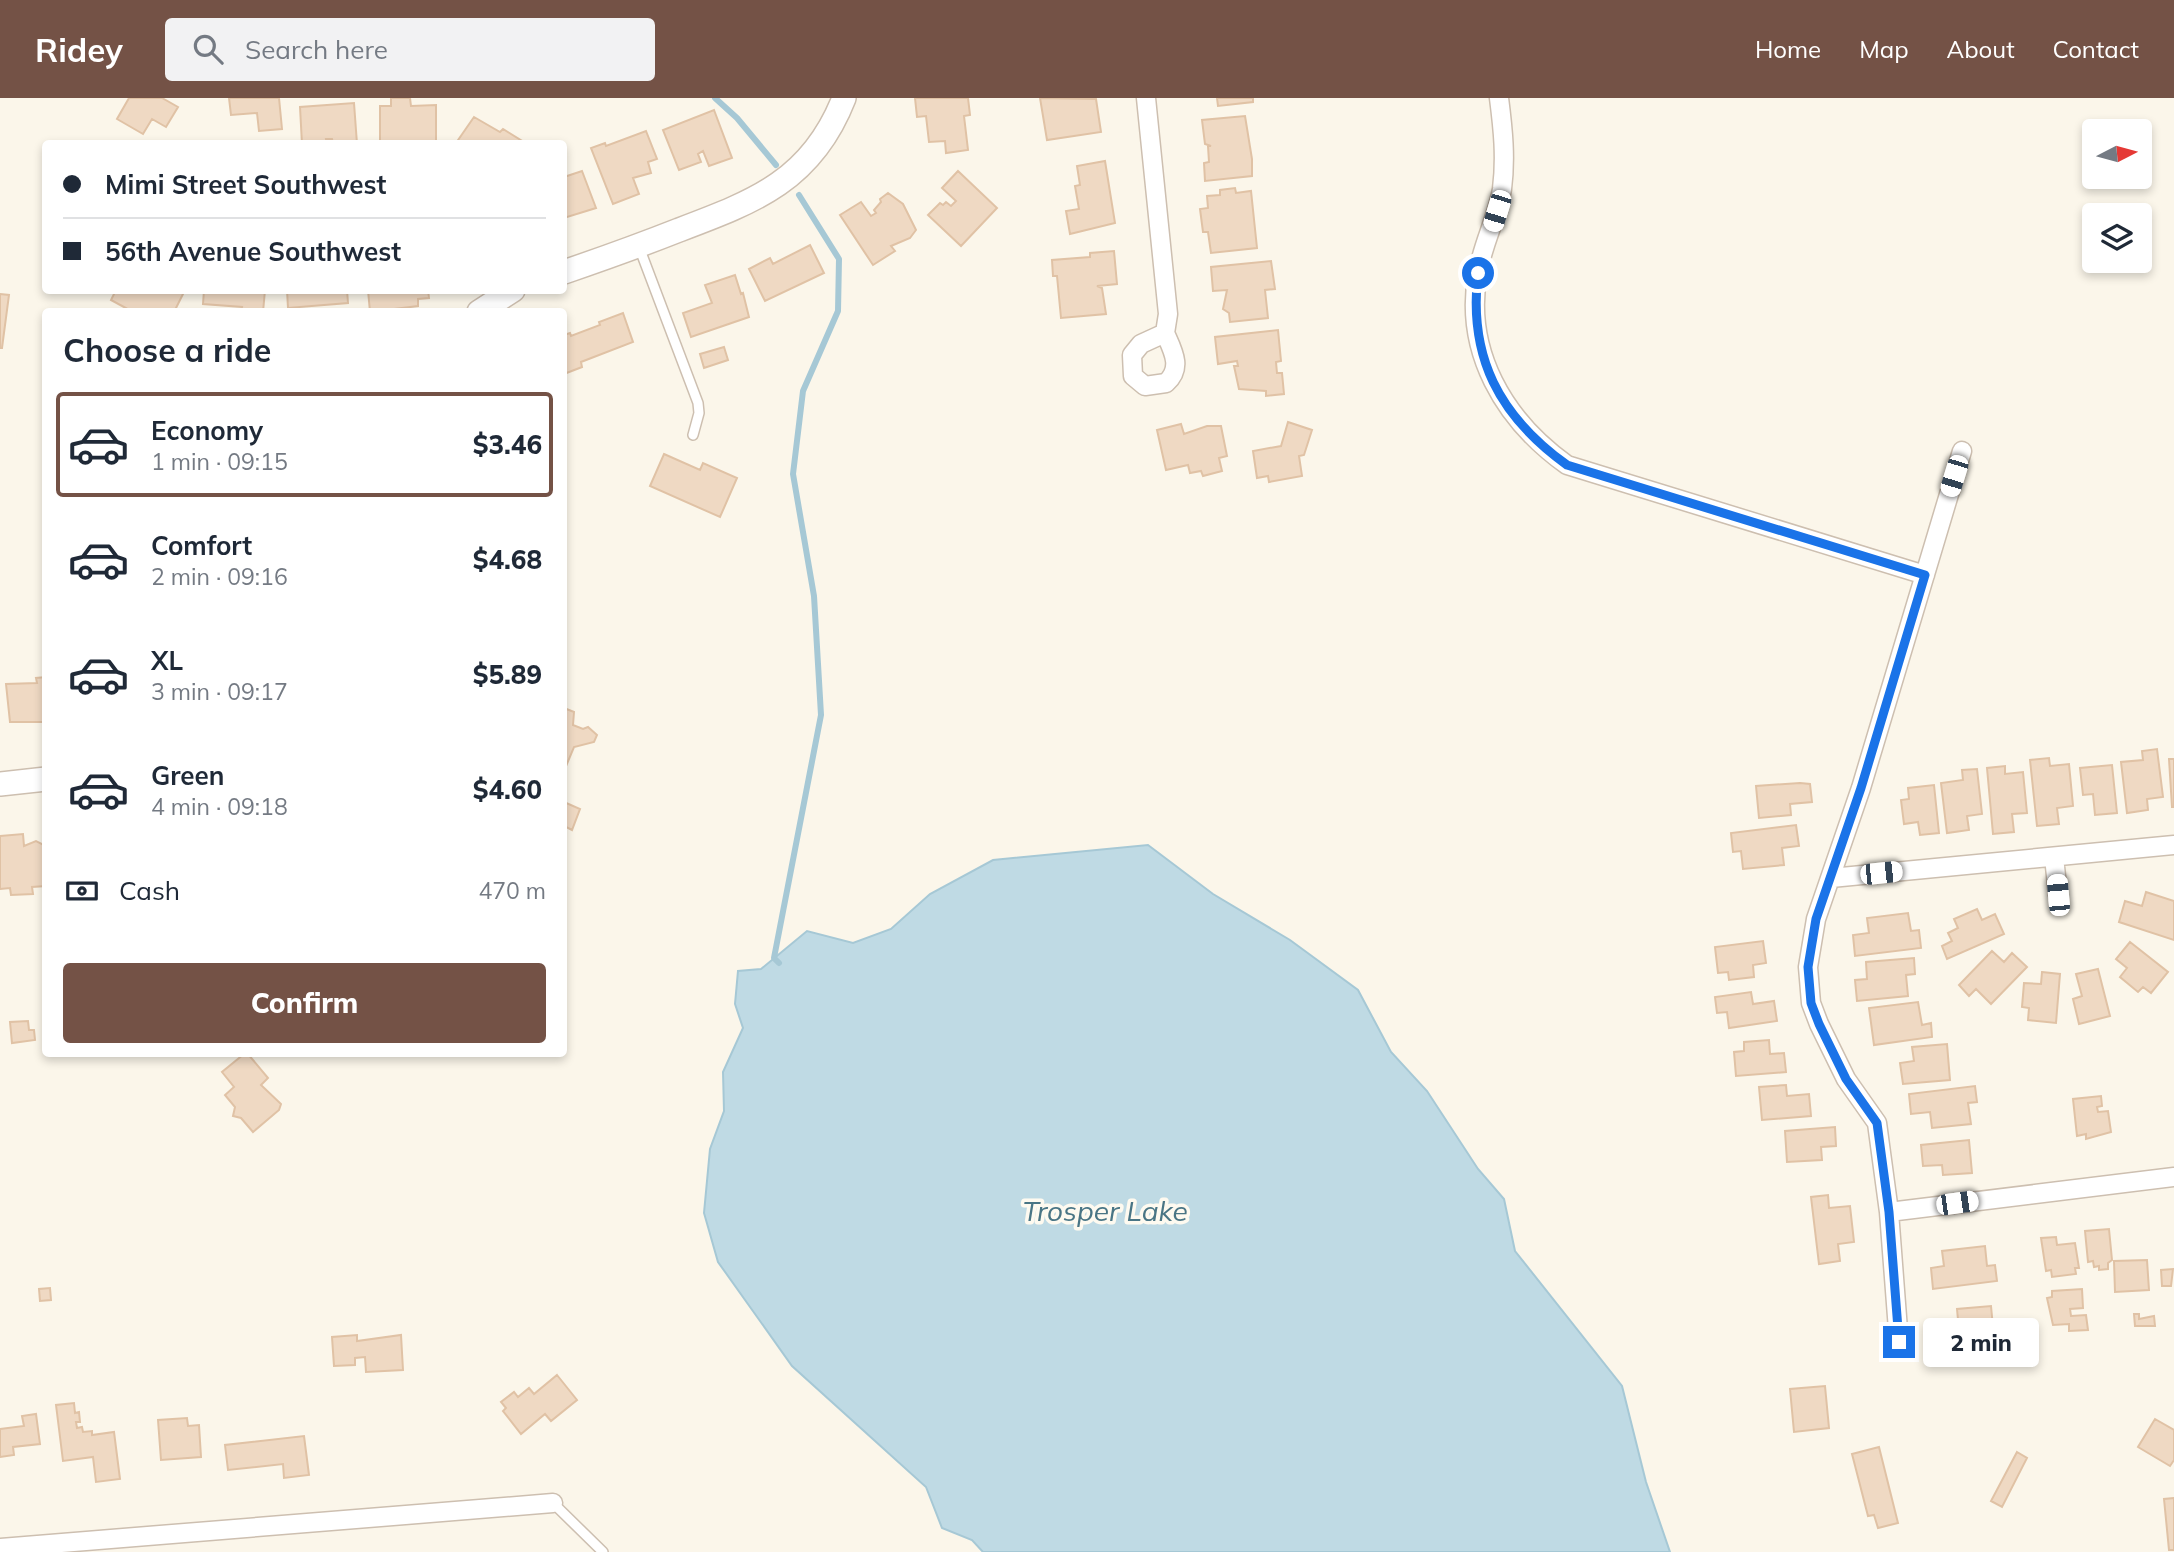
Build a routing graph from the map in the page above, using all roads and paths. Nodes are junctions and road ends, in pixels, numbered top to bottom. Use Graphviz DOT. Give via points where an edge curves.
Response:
graph roads {
  1 [pos="844,98"];
  2 [pos="1146,98"];
  3 [pos="1499,98"];
  4 [pos="639,246"];
  5 [pos="567,271"];
  6 [pos="503,294"];
  7 [pos="485,308"];
  8 [pos="1165,333"];
  9 [pos="692,435"];
  10 [pos="1962,451"];
  11 [pos="1925,575"];
  12 [pos="42,779"];
  13 [pos="0,784"];
  14 [pos="2174,845"];
  15 [pos="2054,857"];
  16 [pos="1831,878"];
  17 [pos="2058,895"];
  18 [pos="2174,1177"];
  19 [pos="1889,1212"];
  20 [pos="1899,1342"];
  21 [pos="553,1503"];
  22 [pos="0,1548"];
  23 [pos="603,1552"];
  1 -- 4 [label="street" via="813,153 773,190"];
  2 -- 8 [label="street" via="1168,314"];
  3 -- 11 [label="street" via="1504,169 1478,273 1475,315 1488,372 1524,429 1567,465"];
  4 -- 5 [label="street"];
  4 -- 9 [label="lane" via="698,403"];
  6 -- 7 [label="street"];
  10 -- 11 [label="street"];
  11 -- 16 [label="street"];
  12 -- 13 [label="street"];
  14 -- 15 [label="street"];
  15 -- 16 [label="street"];
  15 -- 17 [label="street"];
  16 -- 19 [label="street" via="1811,940 1811,1003 1846,1079 1877,1123"];
  18 -- 19 [label="street"];
  19 -- 20 [label="street"];
  21 -- 22 [label="street"];
  21 -- 23 [label="lane"];
}
